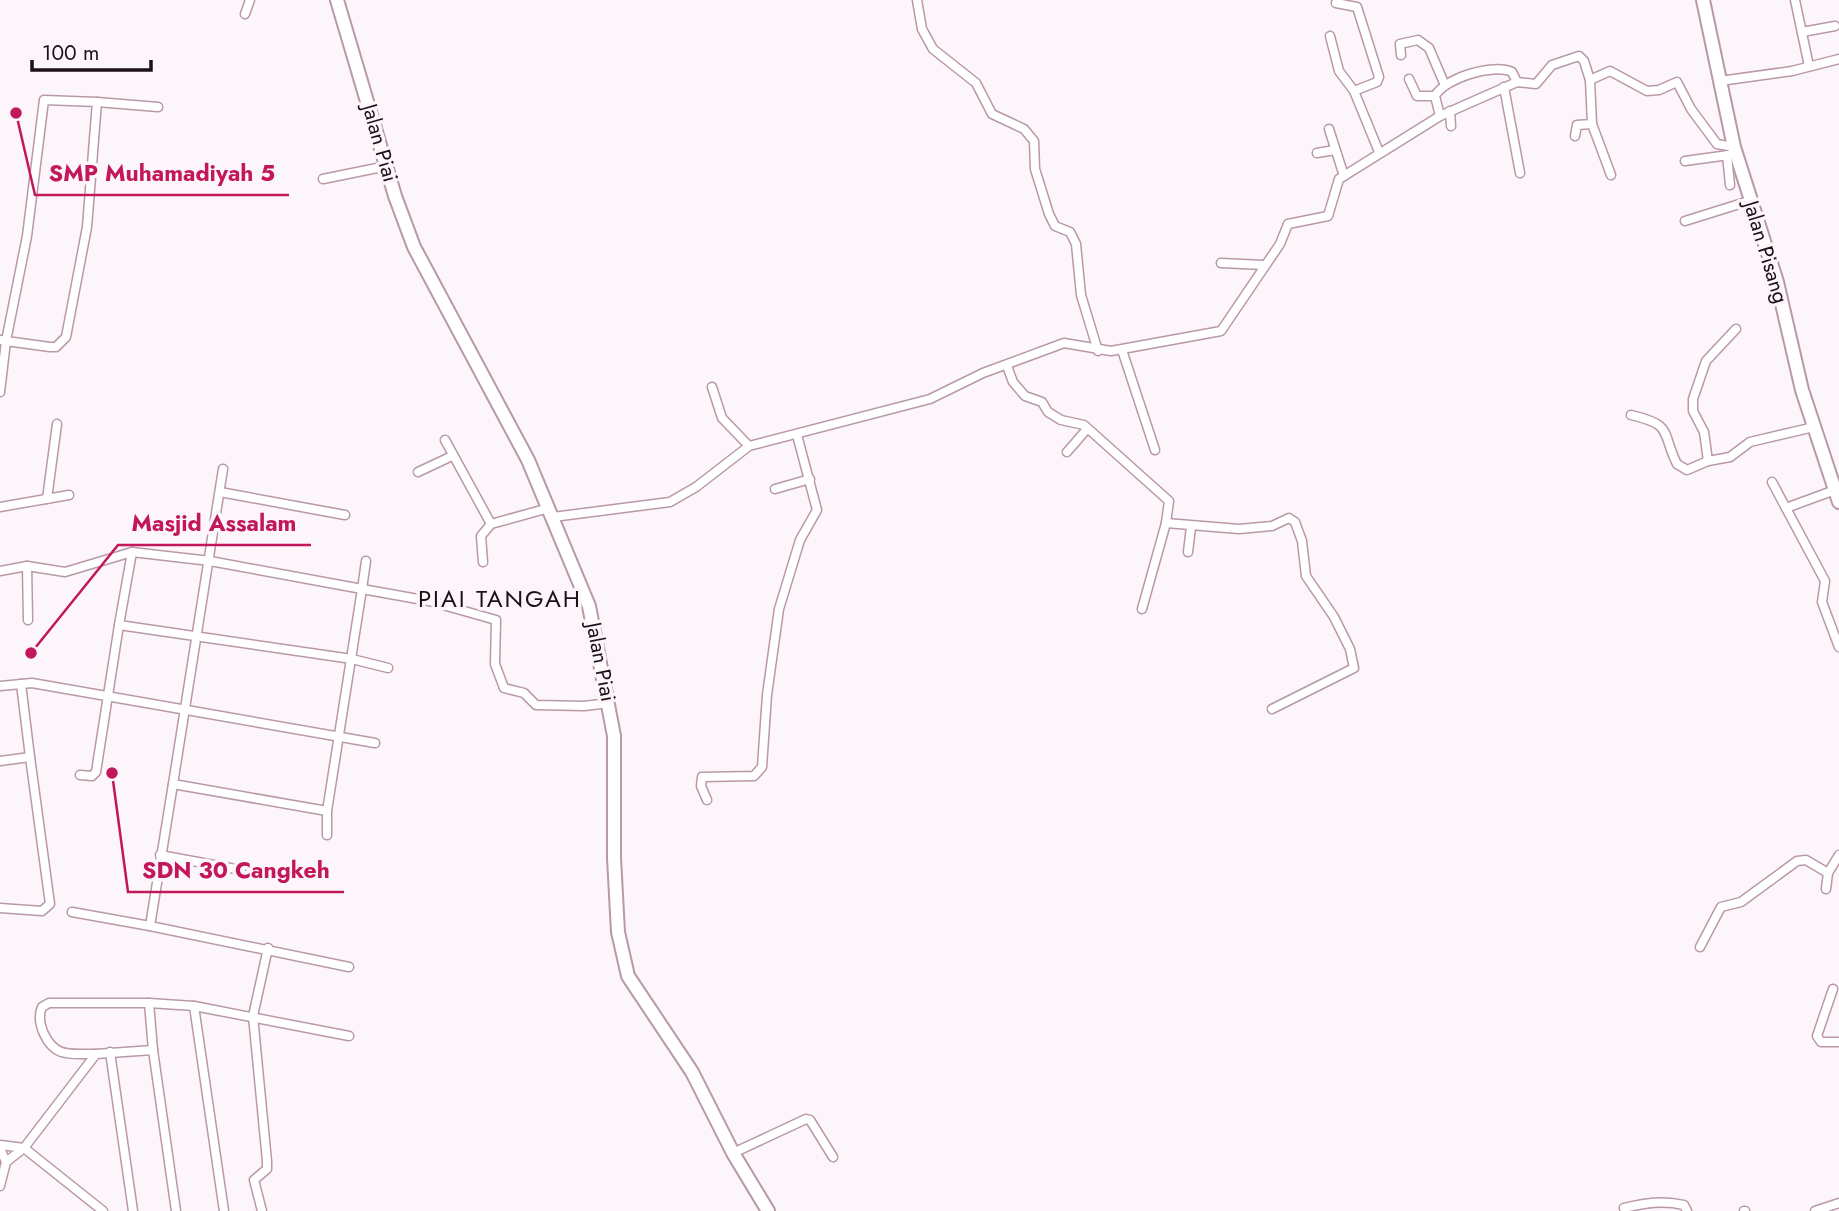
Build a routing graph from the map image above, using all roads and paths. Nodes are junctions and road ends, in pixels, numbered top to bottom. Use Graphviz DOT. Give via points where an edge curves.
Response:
graph roads {
  1 [pos="250,0"];
  2 [pos="337,0"];
  3 [pos="917,0"];
  4 [pos="1703,0"];
  5 [pos="1796,0"];
  6 [pos="1336,3"];
  7 [pos="245,14"];
  8 [pos="1835,26"];
  9 [pos="1802,32"];
  10 [pos="1330,36"];
  11 [pos="1401,55"];
  12 [pos="1839,59"];
  13 [pos="1809,66"];
  14 [pos="1409,79"];
  15 [pos="1590,80"];
  16 [pos="1720,81"];
  17 [pos="1517,82"];
  18 [pos="1444,83"];
  19 [pos="1504,87"];
  20 [pos="1354,91"];
  21 [pos="1434,96"];
  22 [pos="97,102"];
  23 [pos="158,107"];
  24 [pos="1450,111"];
  25 [pos="1440,116"];
  26 [pos="1592,124"];
  27 [pos="1451,126"];
  28 [pos="1329,129"];
  29 [pos="1575,136"];
  30 [pos="1335,150"];
  31 [pos="1380,152"];
  32 [pos="1732,152"];
  33 [pos="1317,153"];
  34 [pos="1685,161"];
  35 [pos="387,166"];
  36 [pos="1520,173"];
  37 [pos="1611,175"];
  38 [pos="1344,176"];
  39 [pos="323,178"];
  40 [pos="1730,185"];
  41 [pos="1749,201"];
  42 [pos="1685,221"];
  43 [pos="1221,263"];
  44 [pos="1263,265"];
  45 [pos="1736,329"];
  46 [pos="3,340"];
  47 [pos="1122,350"];
  48 [pos="1098,351"];
  49 [pos="1007,366"];
  50 [pos="712,387"];
  51 [pos="0,391"];
  52 [pos="1631,415"];
  53 [pos="57,424"];
  54 [pos="1814,427"];
  55 [pos="1087,429"];
  56 [pos="797,435"];
  57 [pos="445,440"];
  58 [pos="749,446"];
  59 [pos="1155,450"];
  60 [pos="1068,452"];
  61 [pos="452,456"];
  62 [pos="1708,461"];
  63 [pos="223,469"];
  64 [pos="418,472"];
  65 [pos="810,479"];
  66 [pos="1772,482"];
  67 [pos="775,489"];
  68 [pos="220,492"];
  69 [pos="69,495"];
  70 [pos="1837,496"];
  71 [pos="47,499"];
  72 [pos="0,508"];
  73 [pos="1786,508"];
  74 [pos="551,512"];
  75 [pos="345,515"];
  76 [pos="1166,523"];
  77 [pos="491,524"];
  78 [pos="1191,527"];
  79 [pos="132,552"];
  80 [pos="1188,552"];
  81 [pos="210,561"];
  82 [pos="366,561"];
  83 [pos="483,562"];
  84 [pos="27,566"];
  85 [pos="0,571"];
  86 [pos="362,589"];
  87 [pos="1142,609"];
  88 [pos="28,620"];
  89 [pos="119,625"];
  90 [pos="198,635"];
  91 [pos="1839,648"];
  92 [pos="352,659"];
  93 [pos="388,668"];
  94 [pos="21,684"];
  95 [pos="0,686"];
  96 [pos="109,696"];
  97 [pos="608,703"];
  98 [pos="185,708"];
  99 [pos="1272,709"];
  100 [pos="338,735"];
  101 [pos="375,743"];
  102 [pos="30,757"];
  103 [pos="0,761"];
  104 [pos="80,775"];
  105 [pos="173,784"];
  106 [pos="707,800"];
  107 [pos="327,811"];
  108 [pos="327,835"];
  109 [pos="160,855"];
  110 [pos="1839,855"];
  111 [pos="241,870"];
  112 [pos="1829,873"];
  113 [pos="1826,889"];
  114 [pos="0,908"];
  115 [pos="72,912"];
  116 [pos="150,926"];
  117 [pos="1700,947"];
  118 [pos="268,948"];
  119 [pos="349,967"];
  120 [pos="1833,989"];
  121 [pos="149,1003"];
  122 [pos="194,1006"];
  123 [pos="253,1016"];
  124 [pos="349,1036"];
  125 [pos="1839,1042"];
  126 [pos="153,1049"];
  127 [pos="110,1052"];
  128 [pos="96,1054"];
  129 [pos="0,1146"];
  130 [pos="24,1148"];
  131 [pos="733,1153"];
  132 [pos="833,1157"];
  133 [pos="6,1162"];
  134 [pos="0,1186"];
  135 [pos="1839,1203"];
  136 [pos="1624,1208"];
  137 [pos="103,1211"];
  138 [pos="132,1211"];
  139 [pos="176,1211"];
  140 [pos="224,1211"];
  141 [pos="262,1211"];
  142 [pos="768,1211"];
  143 [pos="1687,1211"];
  144 [pos="1815,1211"];
  1 -- 7 [label="street"];
  2 -- 35 [label="street, Jalan Piai"];
  3 -- 48 [label="street" via="922,29 933,49 976,83 992,114 1024,129 1034,141 1035,169 1048,214 1055,226 1070,232 1076,244 1081,295"];
  4 -- 16 [label="street, Jalan Pisang"];
  5 -- 9 [label="street"];
  6 -- 20 [label="street" via="1357,6 1379,77"];
  8 -- 9 [label="street"];
  9 -- 13 [label="street"];
  10 -- 20 [label="street" via="1339,71"];
  11 -- 18 [label="street" via="1400,44 1418,40 1429,48"];
  12 -- 13 [label="street"];
  13 -- 16 [label="street"];
  14 -- 21 [label="street" via="1417,96"];
  15 -- 17 [label="street" via="1579,56 1552,65 1536,85"];
  15 -- 26 [label="street"];
  15 -- 32 [label="street" via="1611,71 1639,89 1653,91 1677,82 1717,144"];
  16 -- 32 [label="street, Jalan Pisang"];
  17 -- 18 [label="street" via="1512,72 1501,69"];
  17 -- 19 [label="street"];
  18 -- 21 [label="street"];
  19 -- 24 [label="street"];
  19 -- 36 [label="street"];
  20 -- 31 [label="street"];
  21 -- 25 [label="street"];
  22 -- 23 [label="street"];
  22 -- 46 [label="street" via="44,100 22,267"];
  22 -- 46 [label="street" via="87,227 66,337 56,347"];
  24 -- 25 [label="street"];
  24 -- 27 [label="street"];
  25 -- 31 [label="street"];
  26 -- 29 [label="street" via="1577,125"];
  26 -- 37 [label="street"];
  28 -- 30 [label="street"];
  30 -- 33 [label="street"];
  30 -- 38 [label="street"];
  31 -- 38 [label="street"];
  32 -- 34 [label="street"];
  32 -- 40 [label="street"];
  32 -- 41 [label="street, Jalan Pisang"];
  35 -- 39 [label="street"];
  35 -- 74 [label="street, Jalan Piai" via="414,247 510,425"];
  38 -- 44 [label="street" via="1337,184 1328,216 1288,225"];
  41 -- 42 [label="street"];
  41 -- 54 [label="street, Jalan Pisang" via="1777,282"];
  43 -- 44 [label="street"];
  44 -- 47 [label="street" via="1221,331"];
  45 -- 62 [label="street" via="1706,361 1693,399"];
  46 -- 51 [label="street"];
  47 -- 48 [label="street"];
  47 -- 59 [label="street"];
  48 -- 49 [label="street" via="1064,344"];
  49 -- 55 [label="street" via="1025,396 1042,402 1061,420"];
  49 -- 56 [label="street" via="930,399"];
  50 -- 58 [label="street" via="722,418"];
  52 -- 62 [label="street" via="1661,427 1675,460 1684,469"];
  53 -- 71 [label="street"];
  54 -- 62 [label="street" via="1750,442 1730,457"];
  54 -- 70 [label="street, Jalan Pisang"];
  55 -- 60 [label="street"];
  55 -- 76 [label="street" via="1166,497"];
  56 -- 58 [label="street"];
  56 -- 65 [label="street"];
  57 -- 61 [label="street"];
  58 -- 74 [label="street" via="670,502"];
  61 -- 64 [label="street"];
  61 -- 77 [label="street"];
  63 -- 68 [label="street"];
  65 -- 67 [label="street"];
  65 -- 106 [label="street" via="817,510 800,540 776,622 762,767 754,776 704,776 701,781"];
  66 -- 73 [label="street"];
  68 -- 75 [label="street"];
  68 -- 81 [label="street"];
  69 -- 71 [label="street"];
  70 -- 73 [label="street"];
  71 -- 72 [label="street"];
  73 -- 91 [label="street" via="1825,581 1822,602"];
  74 -- 77 [label="street"];
  74 -- 97 [label="street, Jalan Piai" via="592,614"];
  76 -- 78 [label="street"];
  76 -- 87 [label="street"];
  77 -- 83 [label="street" via="481,536"];
  78 -- 80 [label="street"];
  78 -- 99 [label="street" via="1254,528 1289,518 1299,528 1306,576 1334,617 1354,668"];
  79 -- 81 [label="street"];
  79 -- 84 [label="street" via="65,572"];
  79 -- 89 [label="street"];
  81 -- 86 [label="street"];
  81 -- 90 [label="street"];
  82 -- 86 [label="street"];
  84 -- 85 [label="street"];
  84 -- 88 [label="street"];
  86 -- 92 [label="street"];
  86 -- 97 [label="street" via="496,620 499,683 524,693 535,704"];
  89 -- 90 [label="street"];
  89 -- 96 [label="street"];
  90 -- 92 [label="street"];
  90 -- 98 [label="street"];
  92 -- 93 [label="street"];
  92 -- 100 [label="street"];
  94 -- 95 [label="street"];
  94 -- 96 [label="street"];
  94 -- 102 [label="street"];
  96 -- 98 [label="street"];
  96 -- 104 [label="street" via="96,772"];
  97 -- 131 [label="street, Jalan Piai" via="623,960 634,987 711,1105"];
  98 -- 100 [label="street"];
  98 -- 105 [label="street"];
  100 -- 101 [label="street"];
  100 -- 107 [label="street"];
  102 -- 103 [label="street"];
  102 -- 114 [label="street" via="50,904 42,911"];
  105 -- 107 [label="street"];
  105 -- 109 [label="street"];
  107 -- 108 [label="street"];
  109 -- 111 [label="street"];
  109 -- 116 [label="street"];
  110 -- 112 [label="street"];
  112 -- 113 [label="street"];
  112 -- 117 [label="street" via="1806,860 1797,861 1741,902 1721,906"];
  115 -- 116 [label="street"];
  116 -- 118 [label="street"];
  118 -- 119 [label="street"];
  118 -- 123 [label="street"];
  120 -- 125 [label="street" via="1817,1035 1821,1042"];
  121 -- 122 [label="street"];
  121 -- 126 [label="street"];
  121 -- 128 [label="street" via="49,1003 42,1007 41,1028 51,1048 60,1053"];
  122 -- 123 [label="street"];
  122 -- 140 [label="street"];
  123 -- 124 [label="street"];
  123 -- 141 [label="street" via="268,1161 267,1169 254,1180"];
  126 -- 127 [label="street"];
  126 -- 139 [label="street"];
  127 -- 128 [label="street"];
  127 -- 138 [label="street"];
  128 -- 130 [label="street"];
  129 -- 130 [label="street"];
  129 -- 133 [label="street"];
  130 -- 133 [label="street"];
  130 -- 137 [label="street"];
  131 -- 132 [label="street" via="806,1119"];
  131 -- 142 [label="street, Jalan Piai"];
  133 -- 134 [label="street"];
  135 -- 144 [label="street"];
  136 -- 143 [label="street" via="1670,1202 1684,1205"];
}
